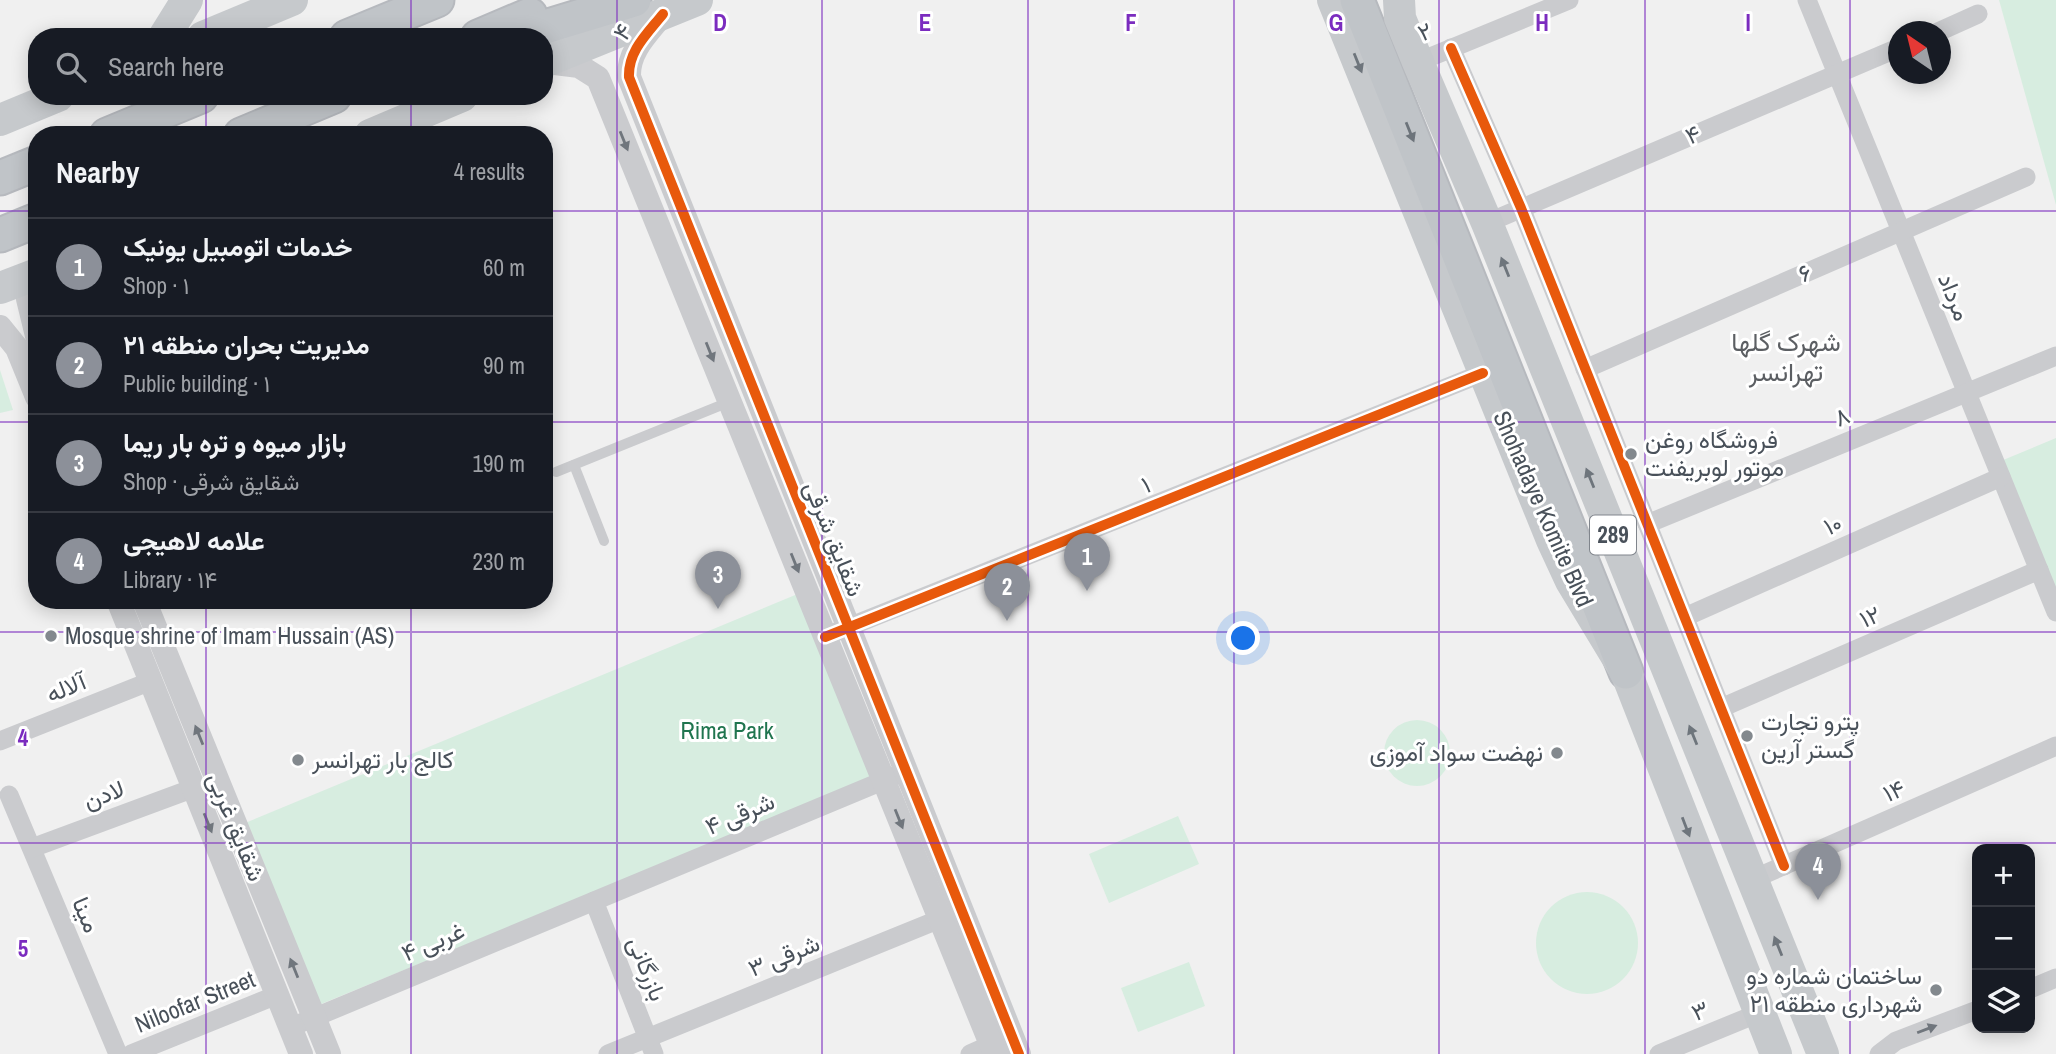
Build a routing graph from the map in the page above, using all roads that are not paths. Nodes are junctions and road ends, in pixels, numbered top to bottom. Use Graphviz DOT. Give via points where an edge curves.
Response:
graph roads {
  1 [pos="187,0"];
  2 [pos="292,0"];
  3 [pos="437,0"];
  4 [pos="566,0"];
  5 [pos="697,0"];
  6 [pos="1333,0"];
  7 [pos="1357,0"];
  8 [pos="1569,0"];
  9 [pos="1807,0"];
  10 [pos="1397,6"];
  11 [pos="648,7"];
  12 [pos="1978,14"];
  13 [pos="1951,26"];
  14 [pos="170,28"];
  15 [pos="225,28"];
  16 [pos="369,28"];
  17 [pos="499,28"];
  18 [pos="553,28"];
  19 [pos="1451,48"];
  20 [pos="1888,53"];
  21 [pos="553,57"];
  22 [pos="1418,62"];
  23 [pos="553,63"];
  24 [pos="1837,74"];
  25 [pos="629,77"];
  26 [pos="36,105"];
  27 [pos="179,105"];
  28 [pos="313,105"];
  29 [pos="441,105"];
  30 [pos="0,120"];
  31 [pos="129,126"];
  32 [pos="263,126"];
  33 [pos="391,126"];
  34 [pos="28,167"];
  35 [pos="2026,177"];
  36 [pos="0,178"];
  37 [pos="1521,208"];
  38 [pos="1487,223"];
  39 [pos="28,224"];
  40 [pos="1901,231"];
  41 [pos="0,235"];
  42 [pos="28,277"];
  43 [pos="0,288"];
  44 [pos="0,327"];
  45 [pos="28,341"];
  46 [pos="2056,356"];
  47 [pos="1585,369"];
  48 [pos="1483,373"];
  49 [pos="1967,393"];
  50 [pos="730,402"];
  51 [pos="574,465"];
  52 [pos="556,472"];
  53 [pos="2001,477"];
  54 [pos="1647,524"];
  55 [pos="604,541"];
  56 [pos="2039,570"];
  57 [pos="122,609"];
  58 [pos="148,609"];
  59 [pos="2056,612"];
  60 [pos="1685,617"];
  61 [pos="836,632"];
  62 [pos="1626,672"];
  63 [pos="151,681"];
  64 [pos="1721,708"];
  65 [pos="0,741"];
  66 [pos="2056,746"];
  67 [pos="894,776"];
  68 [pos="194,788"];
  69 [pos="9,795"];
  70 [pos="32,848"];
  71 [pos="1784,866"];
  72 [pos="1751,880"];
  73 [pos="594,901"];
  74 [pos="940,919"];
  75 [pos="2056,978"];
  76 [pos="2035,987"];
  77 [pos="277,995"];
  78 [pos="1972,1012"];
  79 [pos="1759,1013"];
  80 [pos="314,1018"];
  81 [pos="290,1028"];
  82 [pos="651,1046"];
  83 [pos="997,1048"];
  84 [pos="118,1054"];
  85 [pos="131,1054"];
  86 [pos="301,1054"];
  87 [pos="329,1054"];
  88 [pos="608,1054"];
  89 [pos="1659,1054"];
  90 [pos="1776,1054"];
  91 [pos="1823,1054"];
  92 [pos="1880,1054"];
  1 -- 14 [label="main road"];
  2 -- 15 [label="main road"];
  3 -- 16 [label="highway"];
  4 -- 17 [label="highway"];
  5 -- 11 [label="main road"];
  6 -- 48 [label="main road, Shohadaye Komite Blvd / 289, one-way"];
  7 -- 62 [label="highway, one-way"];
  8 -- 19 [label="street, ۲"];
  9 -- 24 [label="street, مرداد"];
  10 -- 22 [label="main road, 289"];
  11 -- 18 [label="highway"];
  11 -- 21 [label="main road"];
  11 -- 25 [label="street, ۴" via="628,62"];
  12 -- 13 [label="street"];
  19 -- 22 [label="street, ۲"];
  19 -- 37 [label="street"];
  20 -- 24 [label="street, ۴"];
  22 -- 38 [label="main road, 289"];
  23 -- 50 [label="street, شقایق شرقی, one-way" via="579,66 598,78"];
  24 -- 37 [label="street, ۴"];
  24 -- 40 [label="street, مرداد"];
  25 -- 61 [label="street, شقایق شرقی"];
  26 -- 30 [label="main road"];
  27 -- 31 [label="highway"];
  28 -- 32 [label="highway"];
  29 -- 33 [label="main road"];
  34 -- 36 [label="highway"];
  35 -- 40 [label="street, ۶"];
  37 -- 38 [label="street, ۴"];
  37 -- 47 [label="street"];
  72 -- 38 [label="main road, 289, one-way"];
  39 -- 41 [label="highway"];
  40 -- 47 [label="street, ۶"];
  40 -- 49 [label="street, مرداد"];
  42 -- 43 [label="main road"];
  44 -- 45 [label="street"];
  46 -- 49 [label="street, ۸"];
  47 -- 54 [label="street"];
  48 -- 61 [label="street, ۱"];
  48 -- 62 [label="main road, Shohadaye Komite Blvd / 289" via="1571,581"];
  49 -- 53 [label="street, مرداد"];
  49 -- 54 [label="street, ۸"];
  50 -- 51 [label="lane"];
  50 -- 61 [label="street, شقایق شرقی, one-way"];
  51 -- 52 [label="lane"];
  51 -- 55 [label="lane"];
  53 -- 56 [label="street, مرداد"];
  53 -- 60 [label="street, ۱۰"];
  54 -- 60 [label="street"];
  56 -- 59 [label="street, مرداد"];
  56 -- 64 [label="street, ۱۲"];
  57 -- 63 [label="street, شقایق غربی"];
  80 -- 58 [label="street, شقایق غربی, one-way"];
  60 -- 64 [label="street"];
  61 -- 67 [label="street, شقایق شرقی"];
  62 -- 79 [label="main road, Shohadaye Komite Blvd / 289, one-way"];
  63 -- 65 [label="street, آلاله"];
  63 -- 68 [label="street, شقایق غربی"];
  64 -- 71 [label="street"];
  66 -- 71 [label="street, ۱۴"];
  67 -- 73 [label="street, ۴ شرقی"];
  67 -- 74 [label="street, شقایق شرقی, one-way"];
  67 -- 83 [label="street, شقایق شرقی"];
  68 -- 70 [label="street, لادن"];
  68 -- 77 [label="street, شقایق غربی, one-way"];
  69 -- 70 [label="street, مینا"];
  70 -- 84 [label="street, مینا"];
  71 -- 72 [label="street, ۱۴"];
  91 -- 72 [label="main road, 289, one-way"];
  73 -- 80 [label="street, ۴ غربی"];
  73 -- 82 [label="street, بازرگانی"];
  74 -- 82 [label="street, ۳ شرقی"];
  74 -- 83 [label="street, شقایق شرقی"];
  75 -- 76 [label="street"];
  77 -- 81 [label="street, شقایق غربی"];
  77 -- 85 [label="street, Niloofar Street"];
  92 -- 78 [label="street, one-way" via="1896,1041"];
  79 -- 89 [label="street, ۳"];
  79 -- 90 [label="main road, Shohadaye Komite Blvd / 289"];
  80 -- 81 [label="street, ۴ غربی"];
  80 -- 87 [label="street, شقایق غربی"];
  81 -- 86 [label="street, شقایق غربی"];
  82 -- 88 [label="street, ۳ شرقی"];
}
